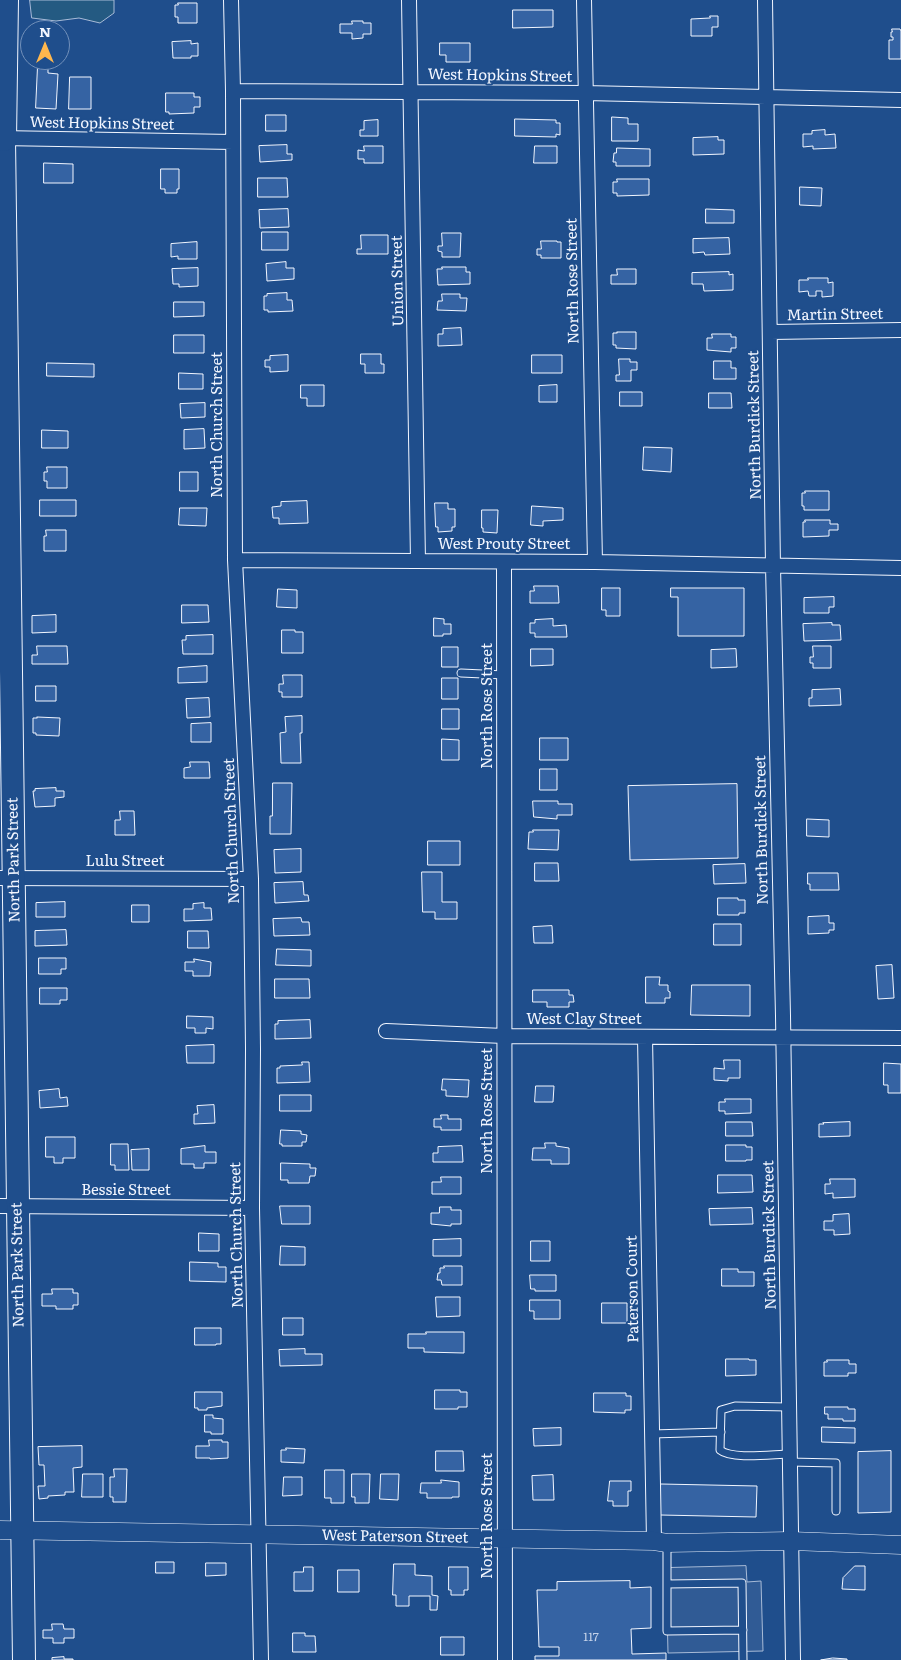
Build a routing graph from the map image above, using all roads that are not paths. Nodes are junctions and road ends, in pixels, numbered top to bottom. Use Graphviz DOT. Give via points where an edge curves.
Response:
graph roads {
  1 [pos="6,0"];
  2 [pos="230,0"];
  3 [pos="409,0"];
  4 [pos="584,0"];
  5 [pos="766,0"];
  6 [pos="234,91"];
  7 [pos="410,91"];
  8 [pos="585,93"];
  9 [pos="766,98"];
  10 [pos="901,100"];
  11 [pos="2,138"];
  12 [pos="233,142"];
  13 [pos="901,330"];
  14 [pos="770,332"];
  15 [pos="235,560"];
  16 [pos="418,561"];
  17 [pos="504,562"];
  18 [pos="595,562"];
  19 [pos="773,566"];
  20 [pos="901,568"];
  21 [pos="461,673"];
  22 [pos="504,675"];
  23 [pos="7,878"];
  24 [pos="251,879"];
  25 [pos="386,1031"];
  26 [pos="504,1036"];
  27 [pos="645,1037"];
  28 [pos="783,1037"];
  29 [pos="901,1038"];
  30 [pos="9,1206"];
  31 [pos="252,1208"];
  32 [pos="788,1407"];
  33 [pos="721,1432"];
  34 [pos="652,1434"];
  35 [pos="789,1458"];
  36 [pos="836,1511"];
  37 [pos="11,1530"];
  38 [pos="258,1535"];
  39 [pos="504,1540"];
  40 [pos="790,1541"];
  41 [pos="661,1542"];
  42 [pos="901,1544"];
  43 [pos="667,1584"];
  44 [pos="743,1630"];
  45 [pos="24,1660"];
  46 [pos="261,1660"];
  47 [pos="505,1660"];
  48 [pos="743,1660"];
  49 [pos="793,1660"];
  1 -- 11 [label="highway, North Park Street"];
  2 -- 6 [label="street, North Church Street"];
  3 -- 7 [label="street, Union Street"];
  4 -- 8 [label="street, North Rose Street"];
  5 -- 9 [label="street, North Burdick Street"];
  6 -- 7 [label="street, West Hopkins Street"];
  6 -- 12 [label="street, North Church Street"];
  7 -- 8 [label="street, West Hopkins Street"];
  7 -- 16 [label="street, Union Street"];
  8 -- 9 [label="street, West Hopkins Street"];
  8 -- 18 [label="street, North Rose Street"];
  9 -- 10 [label="street, West Hopkins Street"];
  9 -- 14 [label="street, North Burdick Street"];
  11 -- 12 [label="street, West Hopkins Street"];
  11 -- 23 [label="main road, North Park Street"];
  12 -- 15 [label="street, North Church Street"];
  13 -- 14 [label="street, Martin Street"];
  14 -- 19 [label="street, North Burdick Street"];
  15 -- 16 [label="street, West Prouty Street"];
  15 -- 24 [label="street, North Church Street"];
  16 -- 17 [label="street, West Prouty Street"];
  17 -- 18 [label="street, West Prouty Street"];
  17 -- 22 [label="street, North Rose Street"];
  18 -- 19 [label="street, West Prouty Street"];
  19 -- 20 [label="street, West Prouty Street"];
  19 -- 28 [label="street, North Burdick Street"];
  21 -- 22 [label="lane"];
  22 -- 26 [label="street, North Rose Street"];
  23 -- 24 [label="street, Lulu Street"];
  23 -- 30 [label="main road, North Park Street"];
  24 -- 31 [label="street, North Church Street"];
  25 -- 26 [label="street, West Clay Street"];
  26 -- 27 [label="street, West Clay Street"];
  26 -- 39 [label="street, North Rose Street"];
  27 -- 28 [label="street, West Clay Street"];
  27 -- 34 [label="street, Paterson Court"];
  28 -- 29 [label="street, West Clay Street"];
  28 -- 32 [label="street, North Burdick Street"];
  30 -- 31 [label="street, Bessie Street"];
  30 -- 37 [label="main road, North Park Street"];
  31 -- 38 [label="street, North Church Street"];
  32 -- 33 [label="lane" via="735,1406 721,1410"];
  32 -- 35 [label="street, North Burdick Street"];
  33 -- 34 [label="lane"];
  33 -- 35 [label="lane" via="720,1450 723,1453"];
  34 -- 41 [label="street, Paterson Court"];
  35 -- 36 [label="lane" via="836,1463"];
  35 -- 40 [label="street, North Burdick Street"];
  37 -- 38 [label="street, West Paterson Street"];
  37 -- 45 [label="main road, North Park Street"];
  38 -- 39 [label="street, West Paterson Street"];
  38 -- 46 [label="street, North Church Street"];
  39 -- 41 [label="street, West Paterson Street"];
  39 -- 47 [label="street, North Rose Street"];
  40 -- 41 [label="street, West Paterson Street"];
  40 -- 42 [label="street, West Paterson Street"];
  40 -- 49 [label="street, North Burdick Street"];
  41 -- 43 [label="lane"];
  43 -- 44 [label="lane" via="742,1583"];
  43 -- 44 [label="lane" via="667,1631"];
  44 -- 48 [label="lane"];
}
